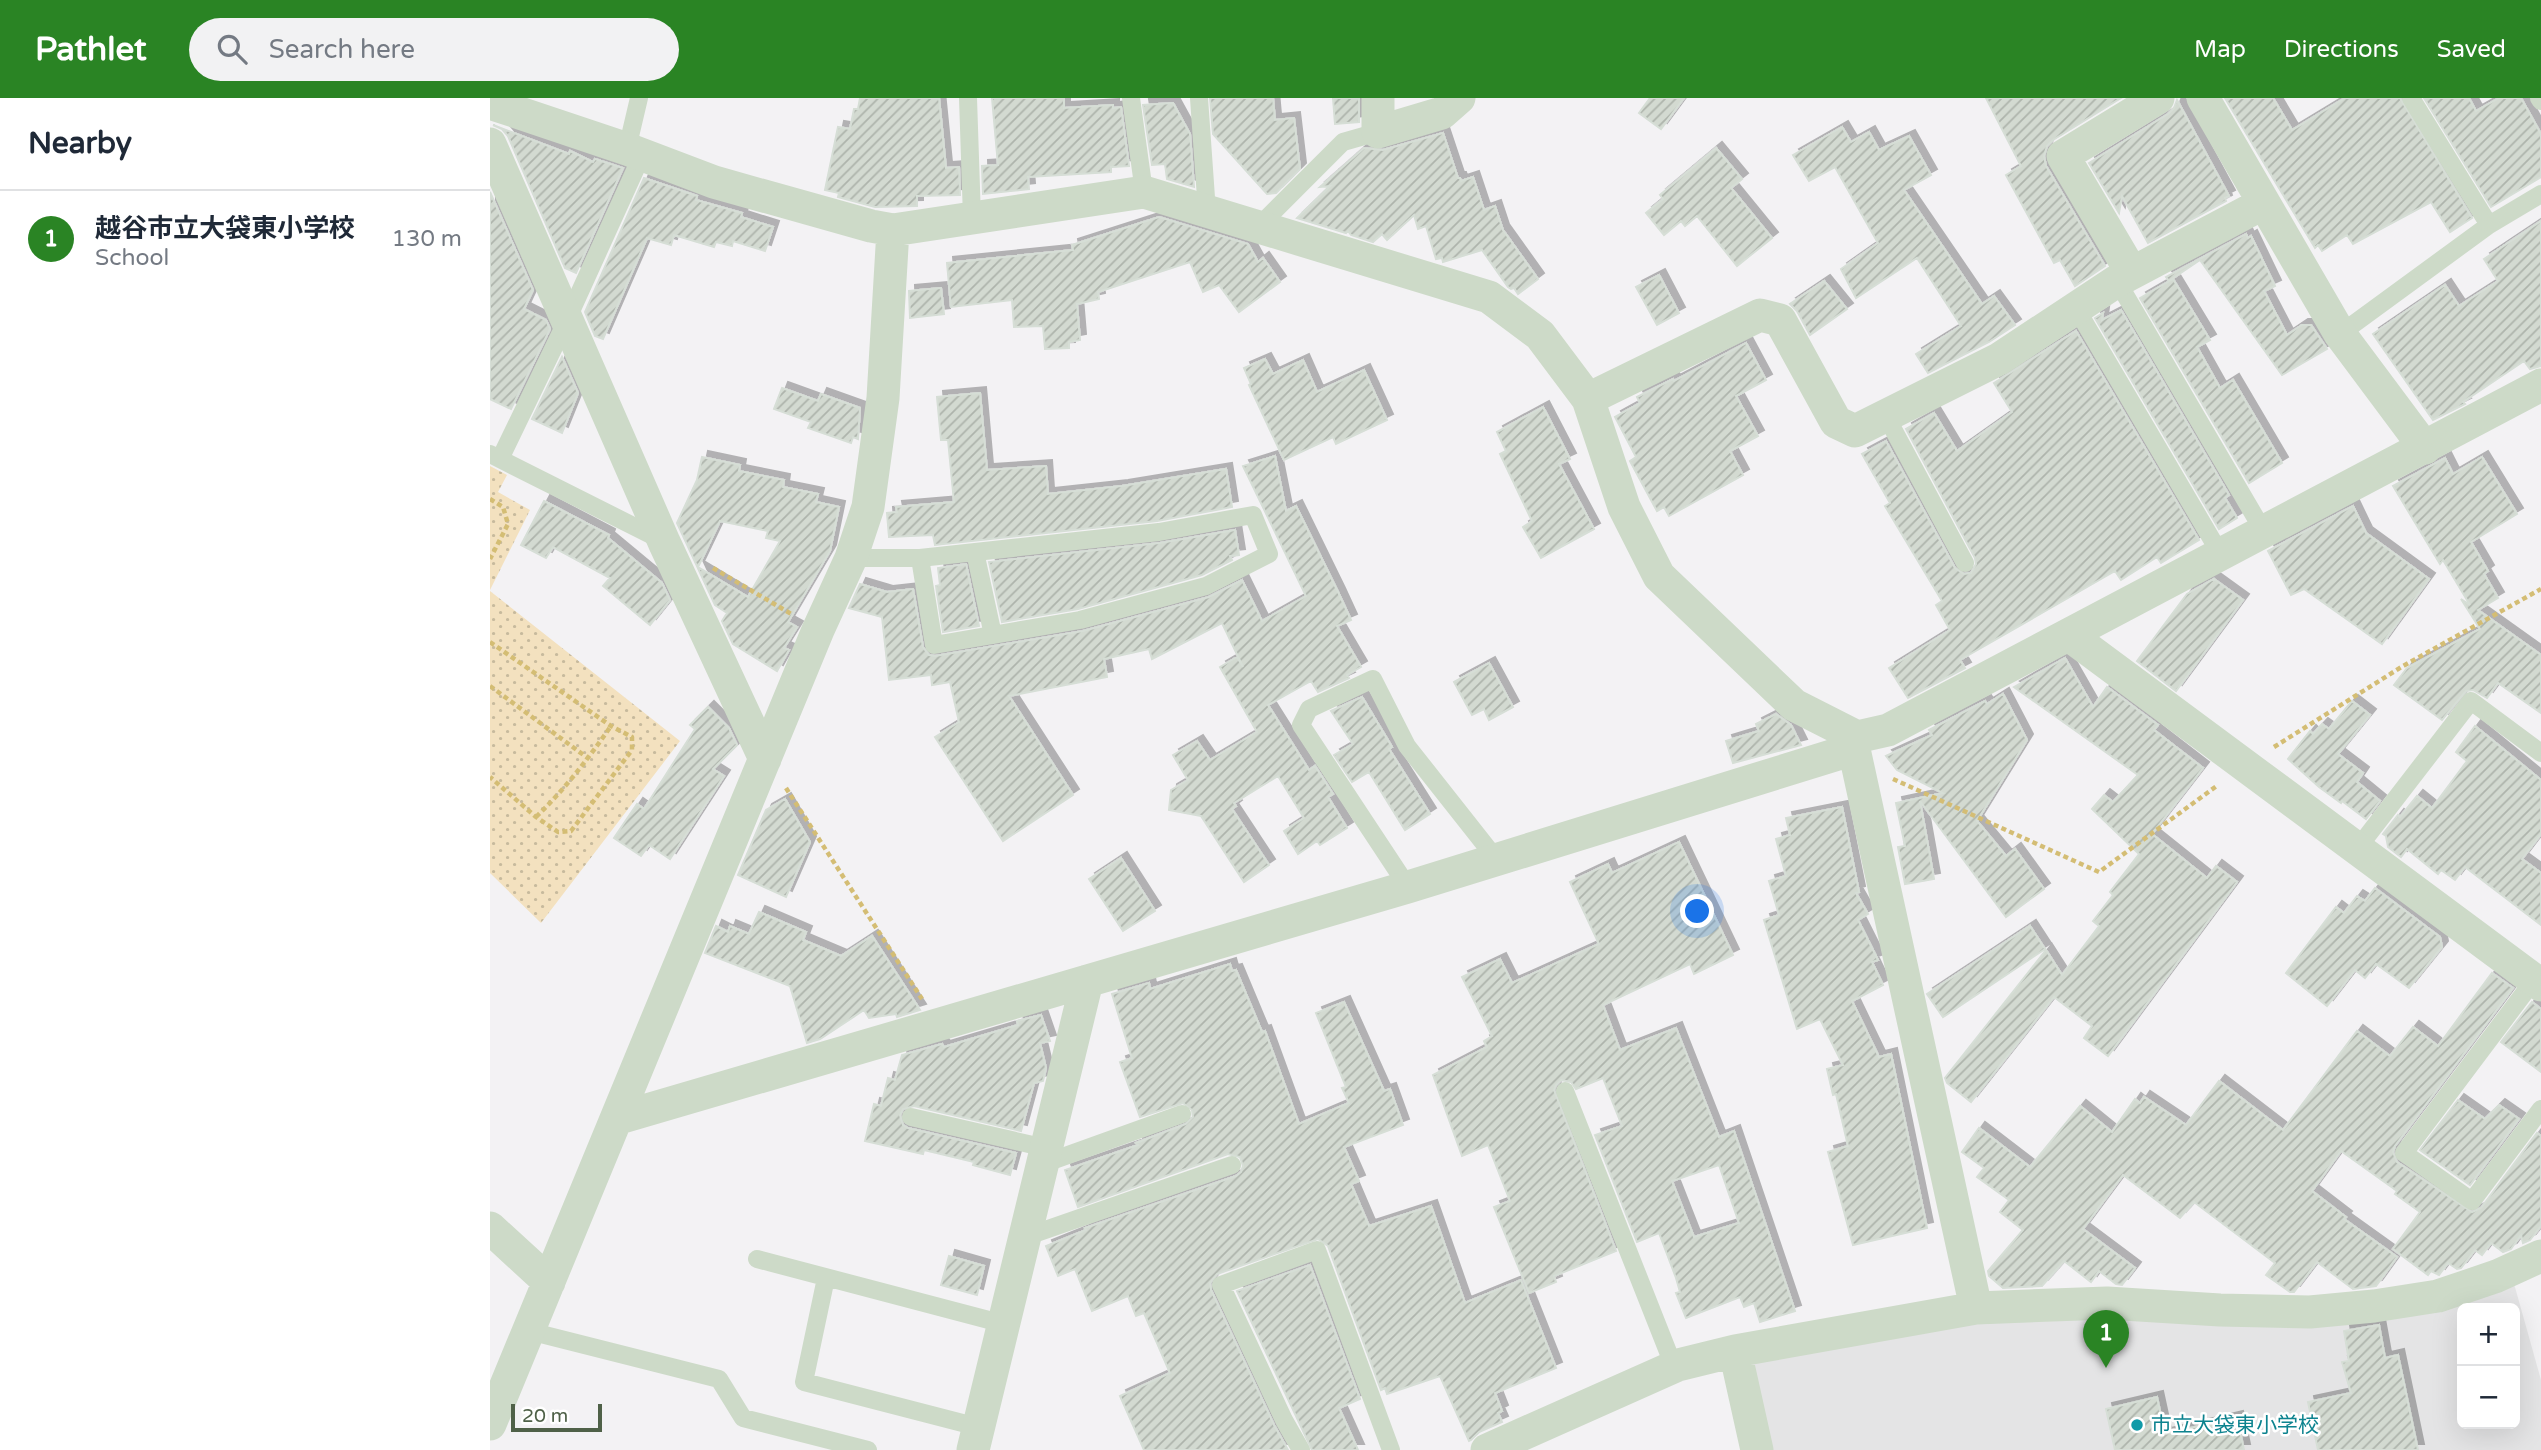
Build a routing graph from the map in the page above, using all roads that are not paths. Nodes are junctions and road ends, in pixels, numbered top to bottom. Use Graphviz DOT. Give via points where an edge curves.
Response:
graph roads {
  1 [pos="639,98"];
  2 [pos="968,98"];
  3 [pos="1131,98"];
  4 [pos="1199,98"];
  5 [pos="1378,98"];
  6 [pos="1459,98"];
  7 [pos="2158,98"];
  8 [pos="2203,98"];
  9 [pos="2411,98"];
  10 [pos="490,103"];
  11 [pos="1378,132"];
  12 [pos="490,144"];
  13 [pos="634,152"];
  14 [pos="1144,192"];
  15 [pos="2541,194"];
  16 [pos="2264,204"];
  17 [pos="1208,212"];
  18 [pos="972,218"];
  19 [pos="2489,225"];
  20 [pos="1258,227"];
  21 [pos="893,230"];
  22 [pos="2125,277"];
  23 [pos="2076,308"];
  24 [pos="568,318"];
  25 [pos="2340,334"];
  26 [pos="2541,386"];
  27 [pos="1588,399"];
  28 [pos="1886,416"];
  29 [pos="2425,448"];
  30 [pos="495,456"];
  31 [pos="2264,532"];
  32 [pos="664,542"];
  33 [pos="975,552"];
  34 [pos="2221,555"];
  35 [pos="851,558"];
  36 [pos="919,558"];
  37 [pos="1965,563"];
  38 [pos="993,635"];
  39 [pos="2069,635"];
  40 [pos="1856,743"];
  41 [pos="2541,753"];
  42 [pos="765,759"];
  43 [pos="2357,849"];
  44 [pos="1497,860"];
  45 [pos="1408,887"];
  46 [pos="1087,981"];
  47 [pos="2538,982"];
  48 [pos="1566,1091"];
  49 [pos="2541,1109"];
  50 [pos="1182,1114"];
  51 [pos="911,1116"];
  52 [pos="616,1119"];
  53 [pos="1044,1156"];
  54 [pos="1232,1165"];
  55 [pos="490,1228"];
  56 [pos="1025,1237"];
  57 [pos="2541,1256"];
  58 [pos="757,1259"];
  59 [pos="826,1278"];
  60 [pos="549,1282"];
  61 [pos="1976,1308"];
  62 [pos="1004,1324"];
  63 [pos="529,1331"];
  64 [pos="1735,1350"];
  65 [pos="1674,1367"];
  66 [pos="491,1418"];
  67 [pos="975,1438"];
  68 [pos="868,1450"];
  69 [pos="1301,1450"];
  70 [pos="1391,1450"];
  71 [pos="1487,1450"];
  72 [pos="1757,1450"];
  1 -- 13 [label="lane"];
  2 -- 18 [label="lane"];
  3 -- 14 [label="lane"];
  4 -- 17 [label="lane"];
  5 -- 11 [label="street"];
  6 -- 11 [label="street" via="1442,113"];
  7 -- 22 [label="street" via="2063,156"];
  8 -- 16 [label="street"];
  9 -- 19 [label="lane"];
  10 -- 13 [label="street"];
  11 -- 20 [label="lane" via="1343,142"];
  12 -- 24 [label="street"];
  13 -- 21 [label="street" via="714,182"];
  13 -- 24 [label="lane"];
  14 -- 17 [label="street"];
  14 -- 18 [label="street"];
  15 -- 19 [label="lane"];
  16 -- 22 [label="street"];
  16 -- 25 [label="street"];
  17 -- 20 [label="street"];
  18 -- 21 [label="street"];
  19 -- 25 [label="lane"];
  20 -- 27 [label="street" via="1489,297 1540,335"];
  21 -- 35 [label="street" via="883,398 868,507"];
  22 -- 23 [label="street"];
  22 -- 31 [label="lane"];
  23 -- 28 [label="street" via="1999,359"];
  23 -- 34 [label="lane"];
  24 -- 30 [label="lane"];
  24 -- 32 [label="street"];
  25 -- 29 [label="street"];
  26 -- 29 [label="street"];
  27 -- 28 [label="street" via="1760,315 1780,320 1836,422 1855,431"];
  27 -- 40 [label="street" via="1624,507 1659,576 1794,705"];
  28 -- 37 [label="lane"];
  29 -- 31 [label="street"];
  30 -- 32 [label="lane"];
  31 -- 34 [label="street"];
  32 -- 42 [label="street"];
  33 -- 36 [label="lane"];
  33 -- 38 [label="lane"];
  33 -- 38 [label="lane" via="1159,532 1252,515 1269,554 1206,586 1080,620"];
  34 -- 39 [label="street"];
  35 -- 36 [label="lane"];
  35 -- 42 [label="street"];
  36 -- 38 [label="lane" via="933,645"];
  39 -- 40 [label="street"];
  39 -- 43 [label="street"];
  40 -- 44 [label="street"];
  40 -- 61 [label="street"];
  41 -- 43 [label="lane" via="2471,701"];
  42 -- 52 [label="street"];
  43 -- 47 [label="street"];
  44 -- 45 [label="street"];
  44 -- 45 [label="lane" via="1407,746 1373,679 1309,709 1301,725"];
  45 -- 46 [label="street"];
  46 -- 52 [label="street"];
  46 -- 53 [label="street"];
  47 -- 49 [label="lane" via="2404,1153 2472,1201"];
  48 -- 65 [label="lane"];
  50 -- 53 [label="lane"];
  51 -- 53 [label="lane"];
  52 -- 60 [label="street"];
  53 -- 56 [label="street"];
  54 -- 56 [label="lane"];
  55 -- 60 [label="street"];
  56 -- 62 [label="street"];
  57 -- 61 [label="street" via="2438,1296 2310,1312 2107,1303"];
  58 -- 59 [label="lane"];
  59 -- 62 [label="lane"];
  59 -- 67 [label="lane" via="804,1382"];
  60 -- 63 [label="street"];
  61 -- 64 [label="street"];
  62 -- 67 [label="street"];
  63 -- 66 [label="street"];
  63 -- 68 [label="lane" via="719,1379 743,1418"];
  64 -- 65 [label="street"];
  64 -- 72 [label="street"];
  65 -- 71 [label="street"];
  69 -- 70 [label="lane" via="1221,1285 1317,1250"];
}
